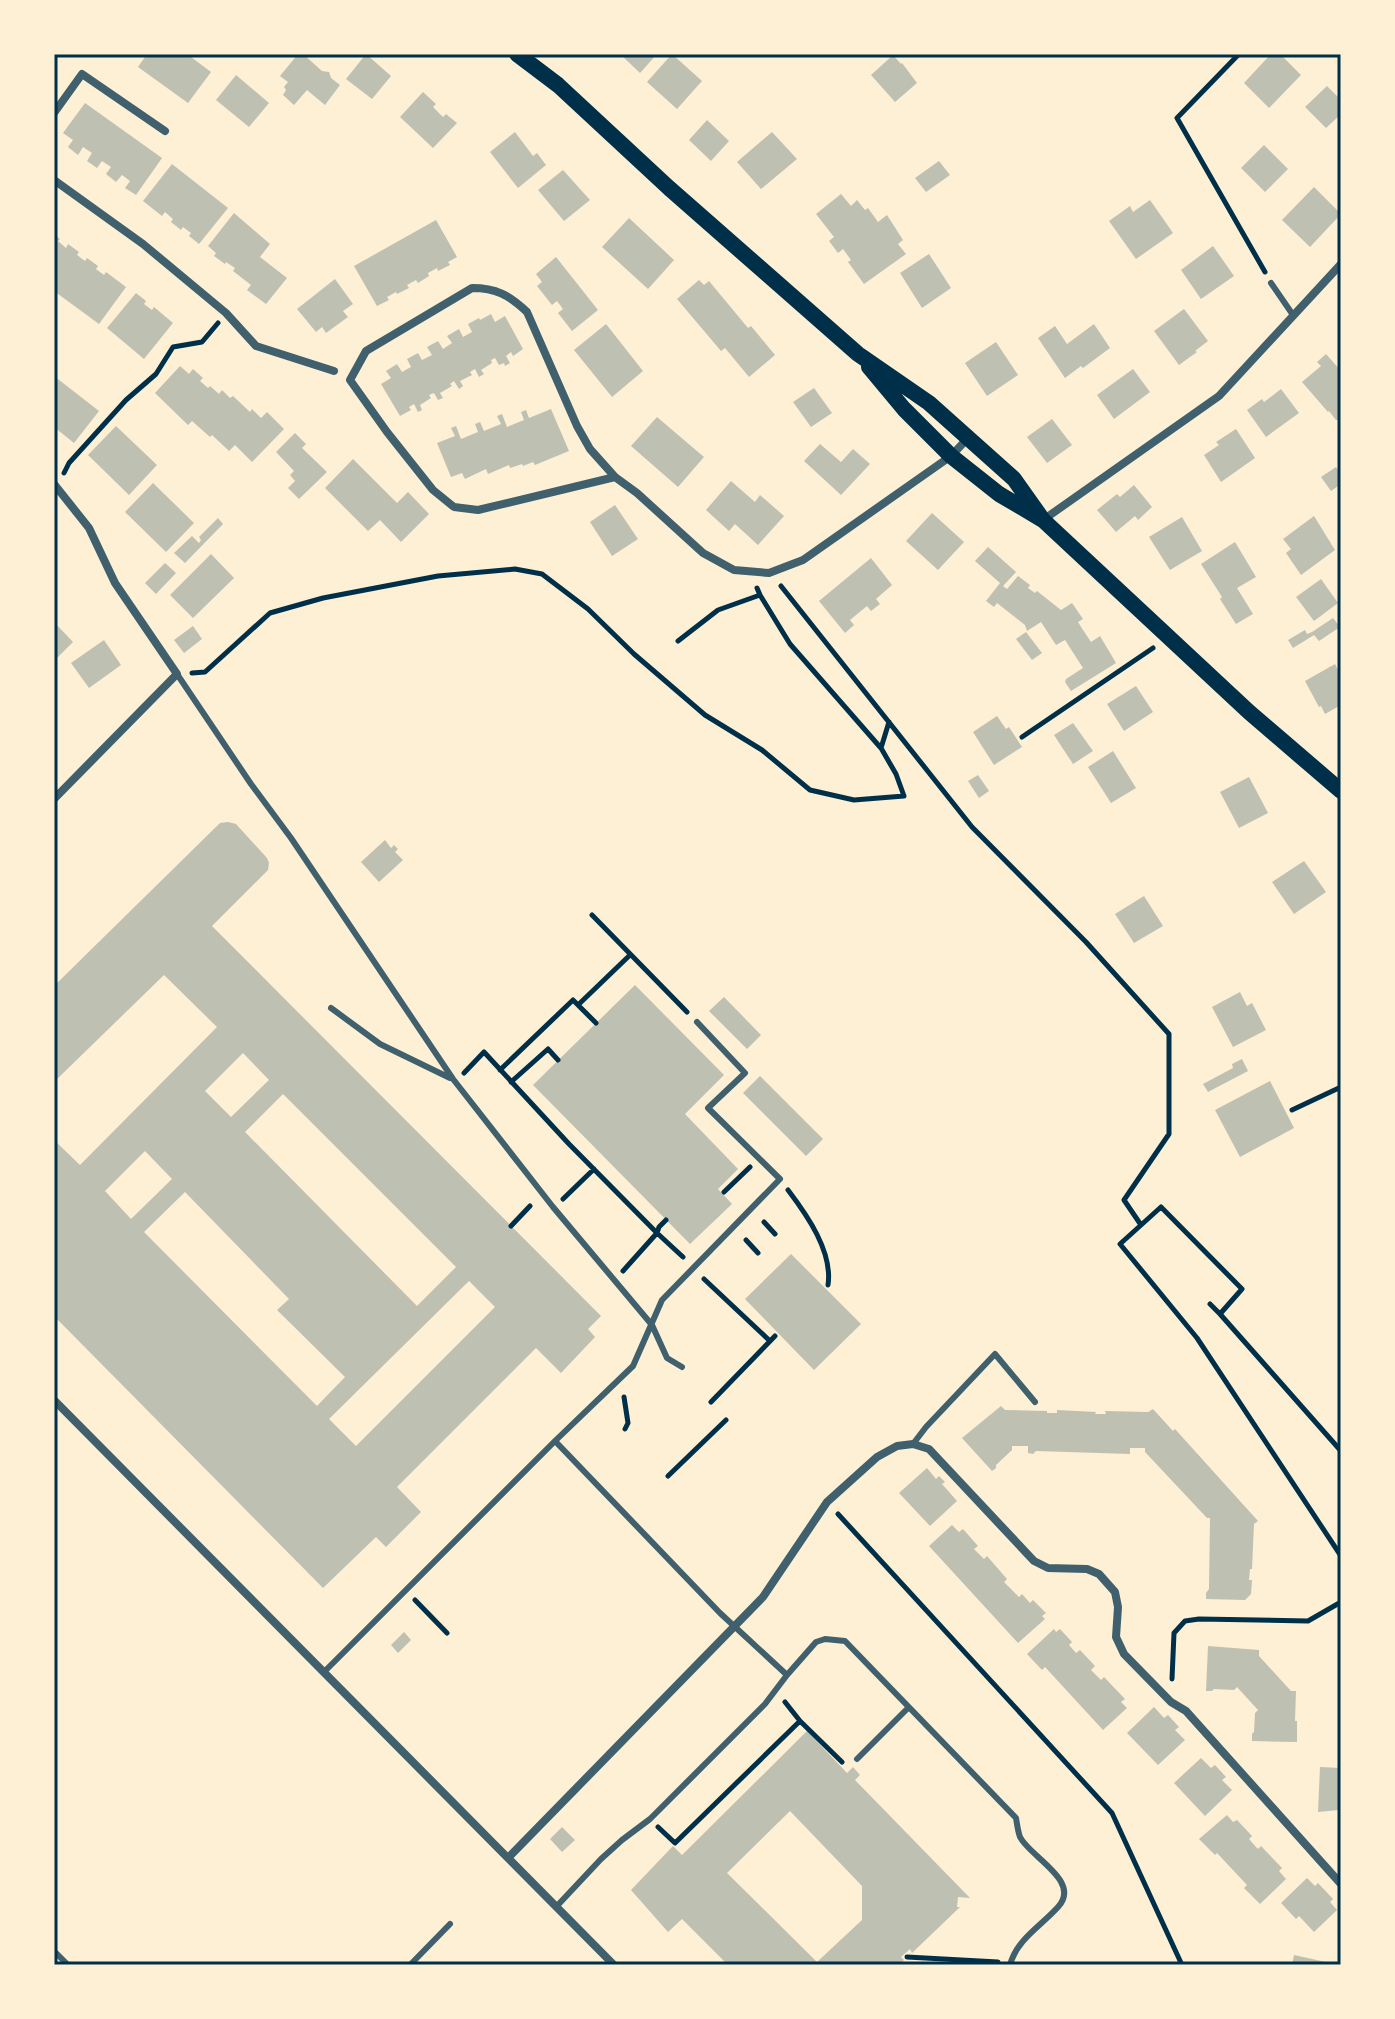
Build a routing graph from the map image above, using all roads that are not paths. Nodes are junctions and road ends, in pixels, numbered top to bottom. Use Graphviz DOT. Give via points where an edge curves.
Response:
graph roads {
  1 [pos="517,54"];
  2 [pos="54,113"];
  3 [pos="165,131"];
  4 [pos="54,180"];
  5 [pos="1341,264"];
  6 [pos="1271,283"];
  7 [pos="1293,315"];
  8 [pos="858,354"];
  9 [pos="334,371"];
  10 [pos="968,438"];
  11 [pos="951,456"];
  12 [pos="615,477"];
  13 [pos="54,484"];
  14 [pos="1043,520"];
  15 [pos="177,674"];
  16 [pos="1341,791"];
  17 [pos="54,799"];
  18 [pos="331,1008"];
  19 [pos="697,1022"];
  20 [pos="453,1079"];
  21 [pos="652,1325"];
  22 [pos="682,1367"];
  23 [pos="54,1400"];
  24 [pos="1035,1402"];
  25 [pos="555,1441"];
  26 [pos="913,1444"];
  27 [pos="324,1672"];
  28 [pos="787,1675"];
  29 [pos="908,1708"];
  30 [pos="857,1759"];
  31 [pos="509,1857"];
  32 [pos="1341,1884"];
  33 [pos="556,1907"];
  34 [pos="450,1924"];
  35 [pos="54,1951"];
  36 [pos="1010,1964"];
  37 [pos="68,1965"];
  38 [pos="410,1965"];
  39 [pos="614,1965"];
  1 -- 8 [label="main road"];
  2 -- 3 [label="street" via="82,74"];
  4 -- 9 [label="street" via="143,244 226,313 256,346"];
  5 -- 7 [label="street"];
  6 -- 7 [label="lane"];
  7 -- 14 [label="street" via="1219,396"];
  8 -- 10 [label="main road" via="929,403"];
  8 -- 11 [label="main road"];
  10 -- 11 [label="street"];
  10 -- 14 [label="main road" via="1014,479"];
  11 -- 12 [label="street" via="803,560 769,573 734,570 703,553"];
  11 -- 14 [label="main road"];
  12 -- 12 [label="street" via="577,426 527,312 491,288 472,288 366,351 350,380 433,490 454,507 478,510"];
  13 -- 15 [label="street" via="89,528 115,583"];
  14 -- 16 [label="main road"];
  15 -- 17 [label="street"];
  15 -- 20 [label="lane"];
  18 -- 20 [label="lane" via="380,1044"];
  19 -- 21 [label="lane" via="745,1073 708,1108 780,1179 662,1300"];
  20 -- 21 [label="lane"];
  21 -- 22 [label="lane" via="667,1358"];
  21 -- 25 [label="lane" via="633,1366"];
  23 -- 27 [label="street"];
  24 -- 26 [label="lane" via="995,1354"];
  25 -- 27 [label="lane"];
  25 -- 28 [label="lane"];
  26 -- 31 [label="street" via="877,1457 827,1502 763,1597"];
  26 -- 32 [label="street" via="929,1449 1034,1561 1048,1568 1099,1574 1115,1592 1116,1637 1124,1654 1186,1711"];
  27 -- 31 [label="street"];
  28 -- 29 [label="lane" via="816,1642 845,1641"];
  28 -- 33 [label="lane" via="765,1704"];
  29 -- 30 [label="lane"];
  29 -- 36 [label="lane" via="1016,1818 1020,1838 1060,1880 1065,1893 1061,1904 1014,1950"];
  31 -- 33 [label="street"];
  33 -- 39 [label="street"];
  34 -- 38 [label="lane"];
  35 -- 37 [label="lane"];
}
